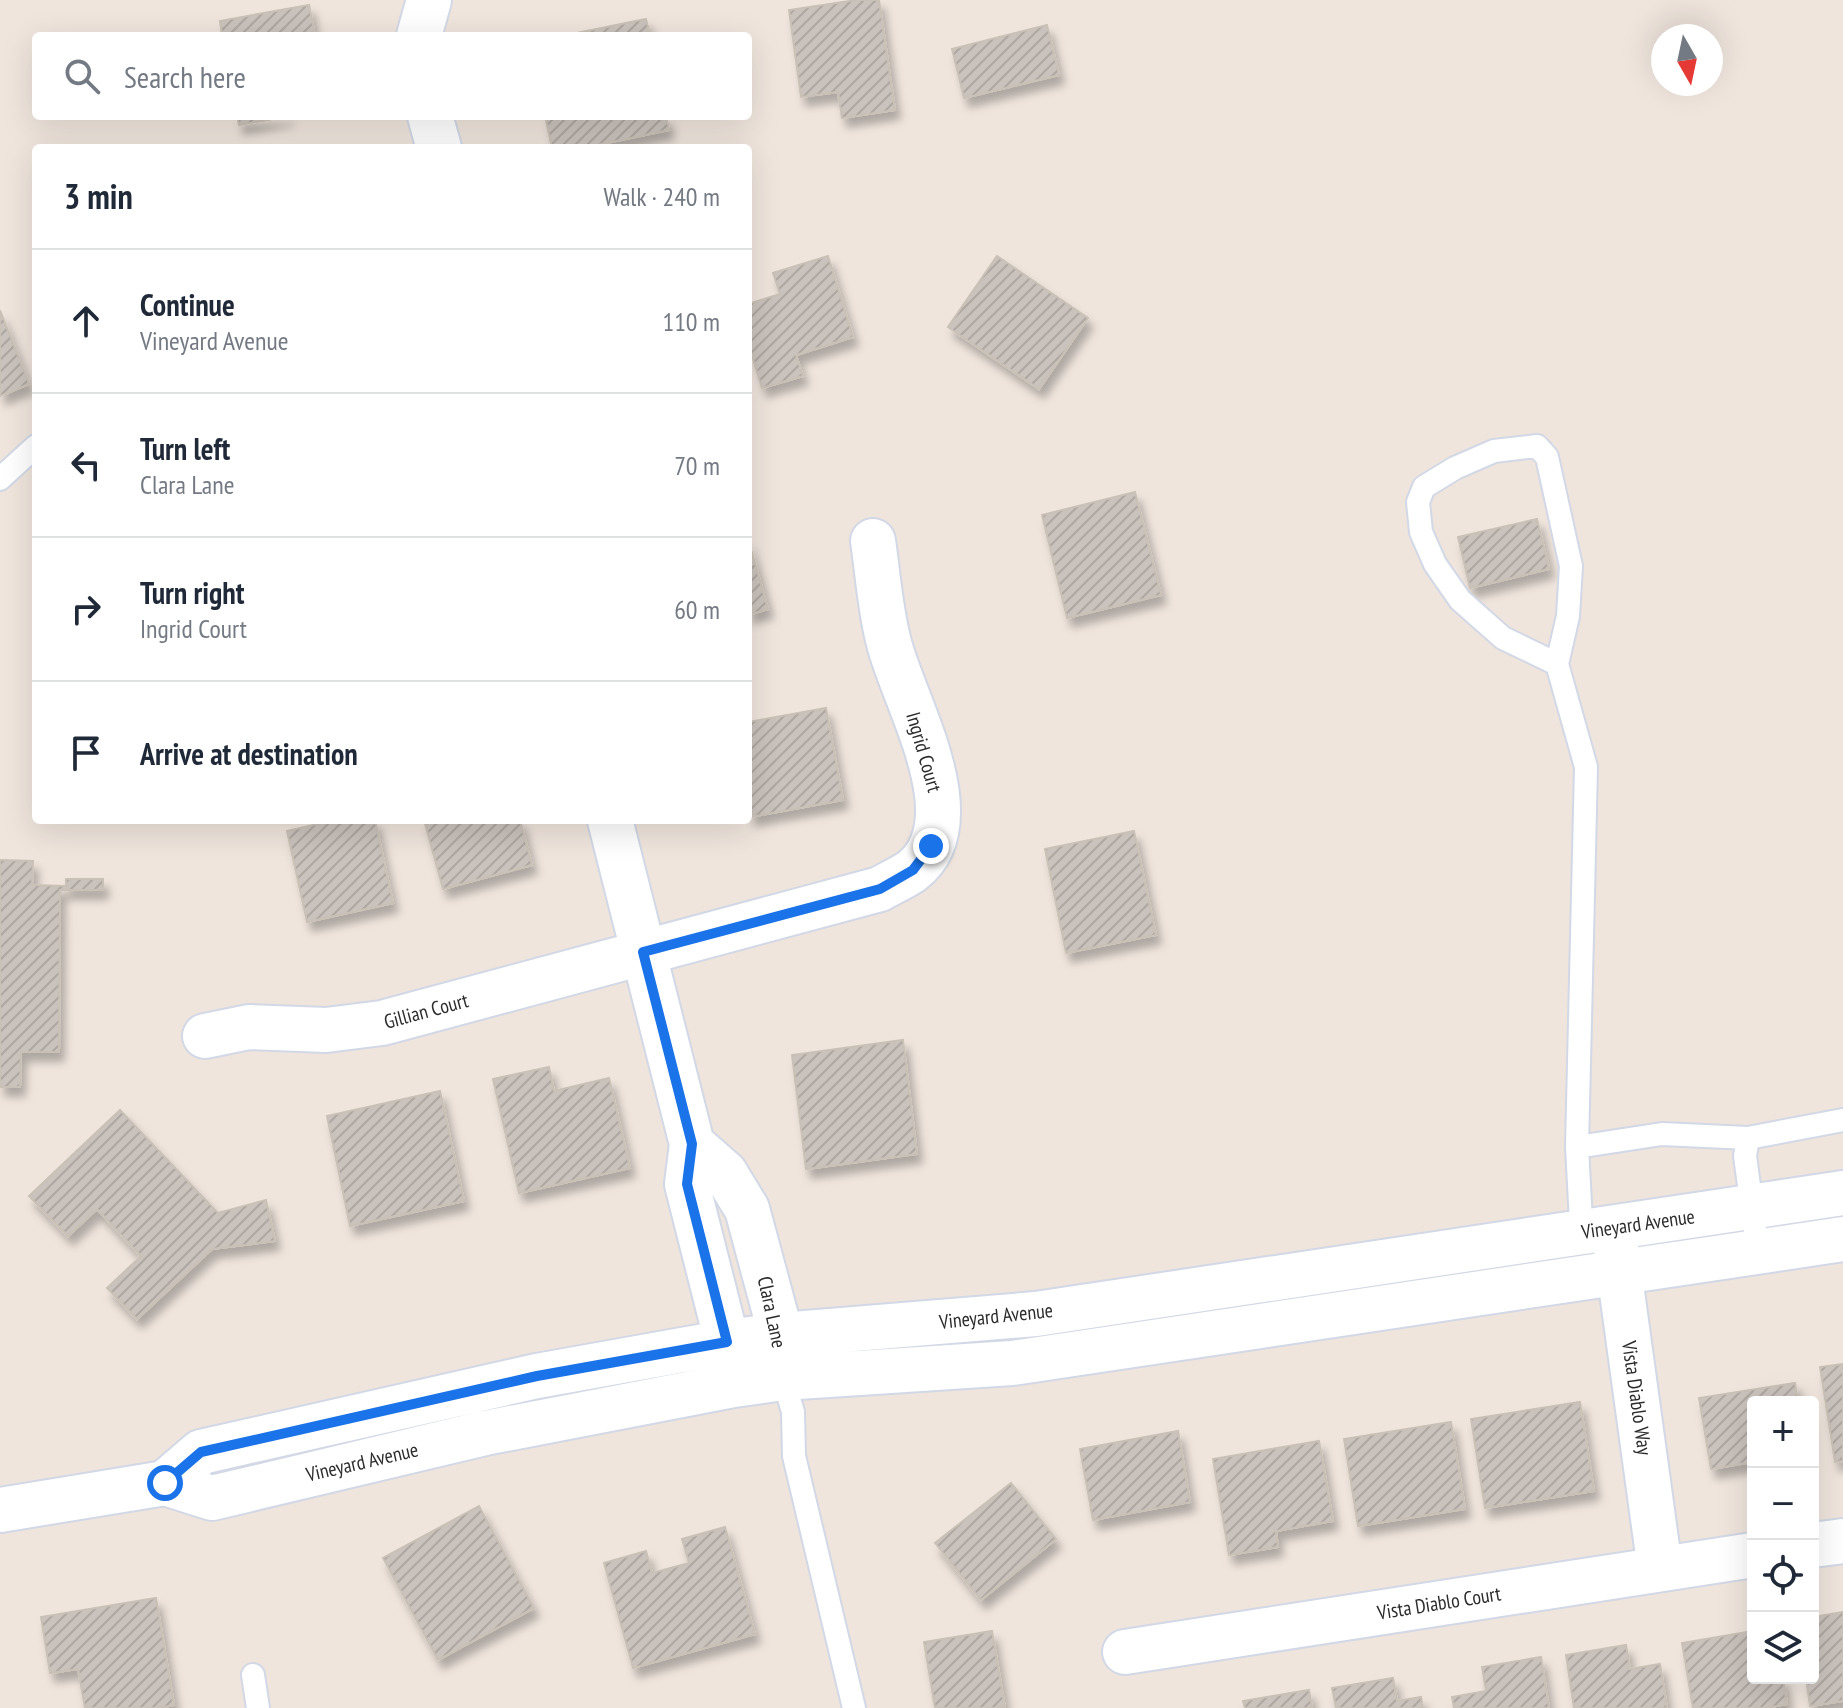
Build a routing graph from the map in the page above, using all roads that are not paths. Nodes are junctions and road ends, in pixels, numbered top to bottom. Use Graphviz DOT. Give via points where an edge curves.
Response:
graph roads {
  1 [pos="429,0"];
  2 [pos="420,32"];
  3 [pos="431,120"];
  4 [pos="438,144"];
  5 [pos="32,450"];
  6 [pos="0,479"];
  7 [pos="873,541"];
  8 [pos="1557,664"];
  9 [pos="611,824"];
  10 [pos="643,952"];
  11 [pos="205,1036"];
  12 [pos="1843,1120"];
  13 [pos="1748,1138"];
  14 [pos="692,1144"];
  15 [pos="1577,1147"];
  16 [pos="1843,1193"];
  17 [pos="1752,1207"];
  18 [pos="1597,1230"];
  19 [pos="1843,1239"];
  20 [pos="1758,1252"];
  21 [pos="1604,1276"];
  22 [pos="781,1335"];
  23 [pos="727,1342"];
  24 [pos="783,1378"];
  25 [pos="165,1483"];
  26 [pos="0,1510"];
  27 [pos="1843,1541"];
  28 [pos="1819,1544"];
  29 [pos="1747,1556"];
  30 [pos="1660,1569"];
  31 [pos="1125,1652"];
  32 [pos="253,1675"];
  33 [pos="258,1708"];
  34 [pos="854,1708"];
  1 -- 2 [label="street"];
  3 -- 4 [label="street"];
  5 -- 6 [label="lane"];
  7 -- 10 [label="street, Ingrid Court" via="888,642 938,794 931,846 913,870 880,889"];
  8 -- 8 [label="lane" via="1568,616 1571,566 1547,457 1537,446 1494,451 1424,487 1418,502 1421,532 1460,600 1503,638"];
  8 -- 15 [label="lane" via="1586,767"];
  9 -- 10 [label="street"];
  10 -- 11 [label="street, Gillian Court" via="382,1023 326,1030 249,1027"];
  10 -- 14 [label="street"];
  12 -- 13 [label="lane"];
  13 -- 15 [label="lane" via="1662,1134"];
  13 -- 17 [label="lane" via="1745,1156"];
  14 -- 22 [label="street, Clara Lane" via="725,1173 747,1209"];
  14 -- 23 [label="street" via="687,1184"];
  15 -- 18 [label="lane"];
  16 -- 17 [label="street, Vineyard Avenue"];
  17 -- 18 [label="street, Vineyard Avenue"];
  17 -- 20 [label="lane"];
  18 -- 21 [label="street, Vista Diablo Way"];
  18 -- 22 [label="street, Vineyard Avenue" via="1036,1314"];
  19 -- 20 [label="street, Vineyard Avenue"];
  20 -- 21 [label="street, Vineyard Avenue"];
  21 -- 24 [label="street, Vineyard Avenue" via="1012,1363"];
  21 -- 30 [label="street, Vista Diablo Way"];
  22 -- 23 [label="street, Vineyard Avenue"];
  22 -- 24 [label="street, Clara Lane"];
  23 -- 24 [label="street, Clara Lane"];
  23 -- 25 [label="street, Vineyard Avenue" via="537,1376 201,1452"];
  24 -- 25 [label="street, Vineyard Avenue" via="485,1433 212,1498"];
  24 -- 34 [label="lane" via="793,1412 794,1456"];
  25 -- 26 [label="street, Vineyard Avenue"];
  27 -- 28 [label="street"];
  29 -- 30 [label="street, Vista Diablo Court"];
  30 -- 31 [label="street, Vista Diablo Court"];
  32 -- 33 [label="lane"];
}
